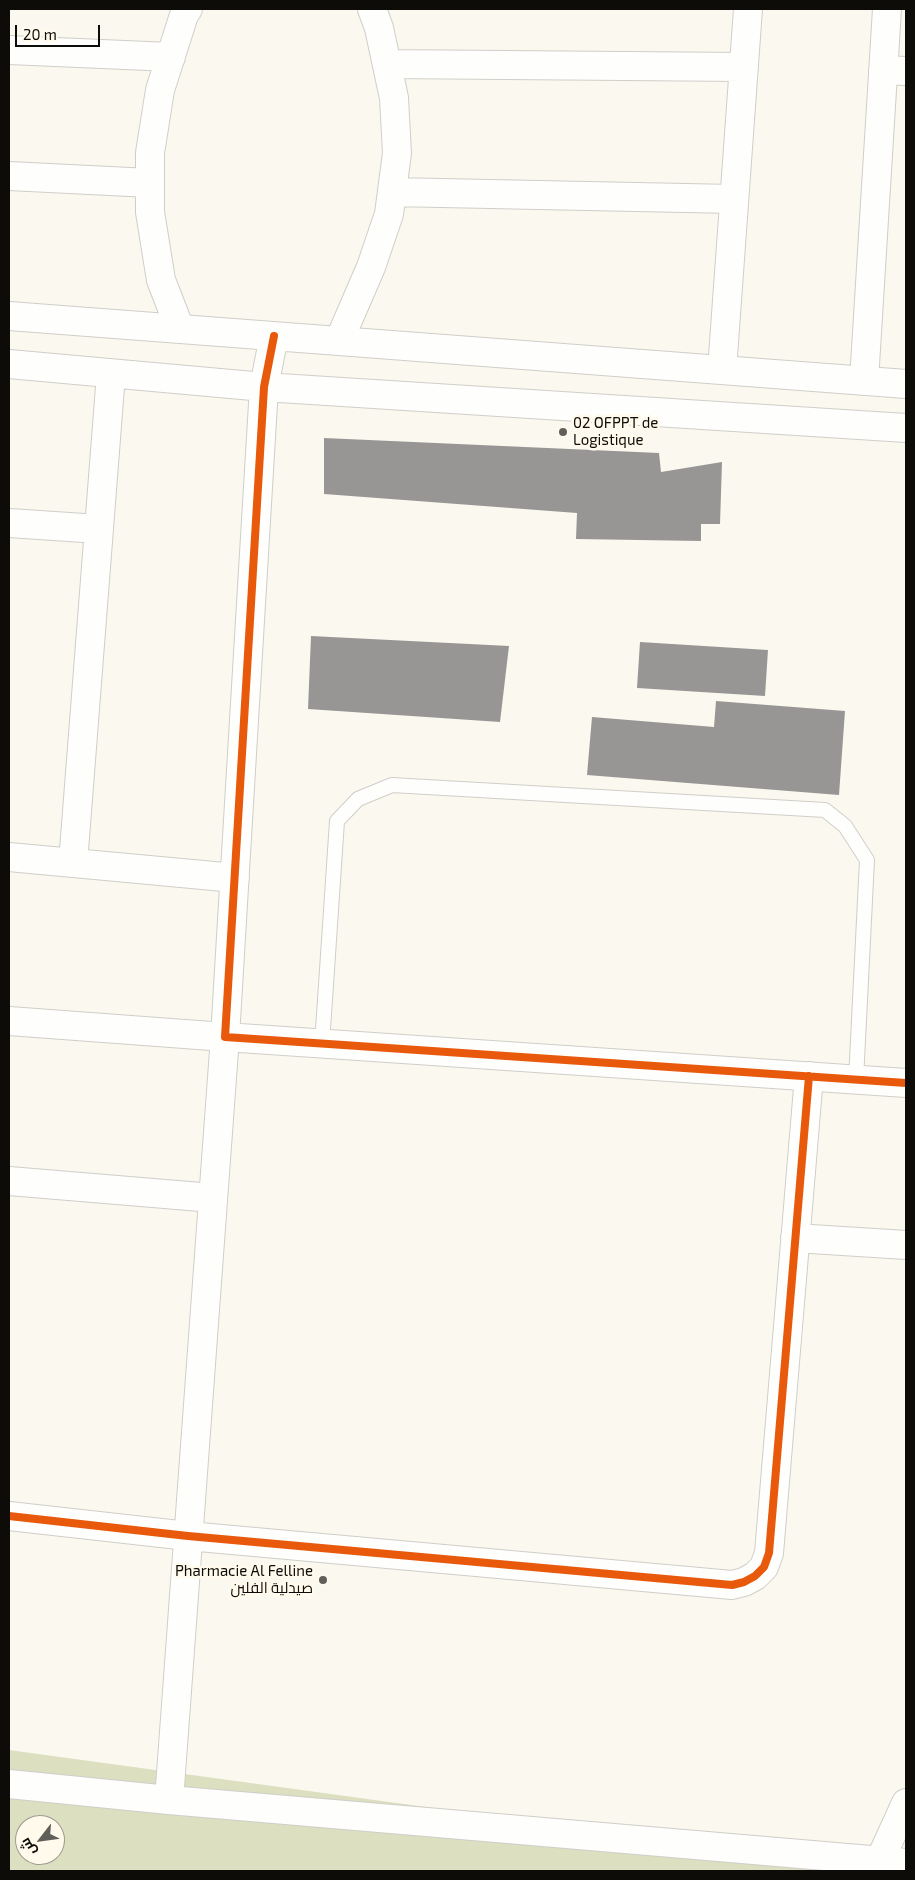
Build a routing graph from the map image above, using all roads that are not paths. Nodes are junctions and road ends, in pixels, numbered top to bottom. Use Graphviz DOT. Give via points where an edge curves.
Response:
graph roads {
  1 [pos="188,9"];
  2 [pos="372,9"];
  3 [pos="748,9"];
  4 [pos="887,9"];
  5 [pos="9,50"];
  6 [pos="171,57"];
  7 [pos="387,64"];
  8 [pos="744,67"];
  9 [pos="895,70"];
  10 [pos="9,176"];
  11 [pos="150,183"];
  12 [pos="392,192"];
  13 [pos="734,199"];
  14 [pos="9,316"];
  15 [pos="180,329"];
  16 [pos="274,336"];
  17 [pos="339,342"];
  18 [pos="9,364"];
  19 [pos="722,370"];
  20 [pos="111,374"];
  21 [pos="864,381"];
  22 [pos="906,384"];
  23 [pos="264,387"];
  24 [pos="906,428"];
  25 [pos="9,523"];
  26 [pos="99,529"];
  27 [pos="9,857"];
  28 [pos="73,863"];
  29 [pos="234,878"];
  30 [pos="9,1021"];
  31 [pos="225,1038"];
  32 [pos="322,1044"];
  33 [pos="809,1076"];
  34 [pos="856,1080"];
  35 [pos="906,1083"];
  36 [pos="9,1181"];
  37 [pos="213,1198"];
  38 [pos="795,1238"];
  39 [pos="906,1245"];
  40 [pos="9,1516"];
  41 [pos="188,1536"];
  42 [pos="9,1784"];
  43 [pos="169,1800"];
  44 [pos="906,1803"];
  45 [pos="887,1865"];
  1 -- 6 [label="street"];
  2 -- 7 [label="street" via="380,28"];
  3 -- 8 [label="street"];
  4 -- 9 [label="street"];
  5 -- 6 [label="street"];
  6 -- 11 [label="street" via="159,99 150,153"];
  7 -- 8 [label="street"];
  7 -- 12 [label="street" via="394,98 397,153"];
  8 -- 13 [label="street"];
  9 -- 21 [label="street"];
  10 -- 11 [label="street"];
  11 -- 15 [label="street" via="150,212 160,280"];
  12 -- 13 [label="street"];
  12 -- 17 [label="street" via="389,214 371,267"];
  13 -- 19 [label="street"];
  14 -- 15 [label="street"];
  15 -- 16 [label="street"];
  16 -- 17 [label="street"];
  16 -- 23 [label="street"];
  17 -- 19 [label="street"];
  18 -- 20 [label="street"];
  19 -- 21 [label="street"];
  20 -- 23 [label="street"];
  20 -- 26 [label="street"];
  21 -- 22 [label="street"];
  23 -- 24 [label="street"];
  23 -- 29 [label="street"];
  25 -- 26 [label="street"];
  26 -- 28 [label="street"];
  27 -- 28 [label="street"];
  28 -- 29 [label="street"];
  29 -- 31 [label="street"];
  30 -- 31 [label="street"];
  31 -- 32 [label="street"];
  31 -- 37 [label="street"];
  32 -- 33 [label="street"];
  32 -- 34 [label="lane" via="337,821 358,800 392,785 825,810 845,826 867,860"];
  33 -- 34 [label="street"];
  33 -- 38 [label="street"];
  34 -- 35 [label="street"];
  36 -- 37 [label="street"];
  37 -- 41 [label="street"];
  38 -- 39 [label="street"];
  38 -- 41 [label="street" via="769,1553 764,1567 744,1582 732,1585"];
  40 -- 41 [label="street"];
  41 -- 43 [label="street"];
  42 -- 43 [label="street"];
  43 -- 45 [label="street"];
  44 -- 45 [label="street"];
}
